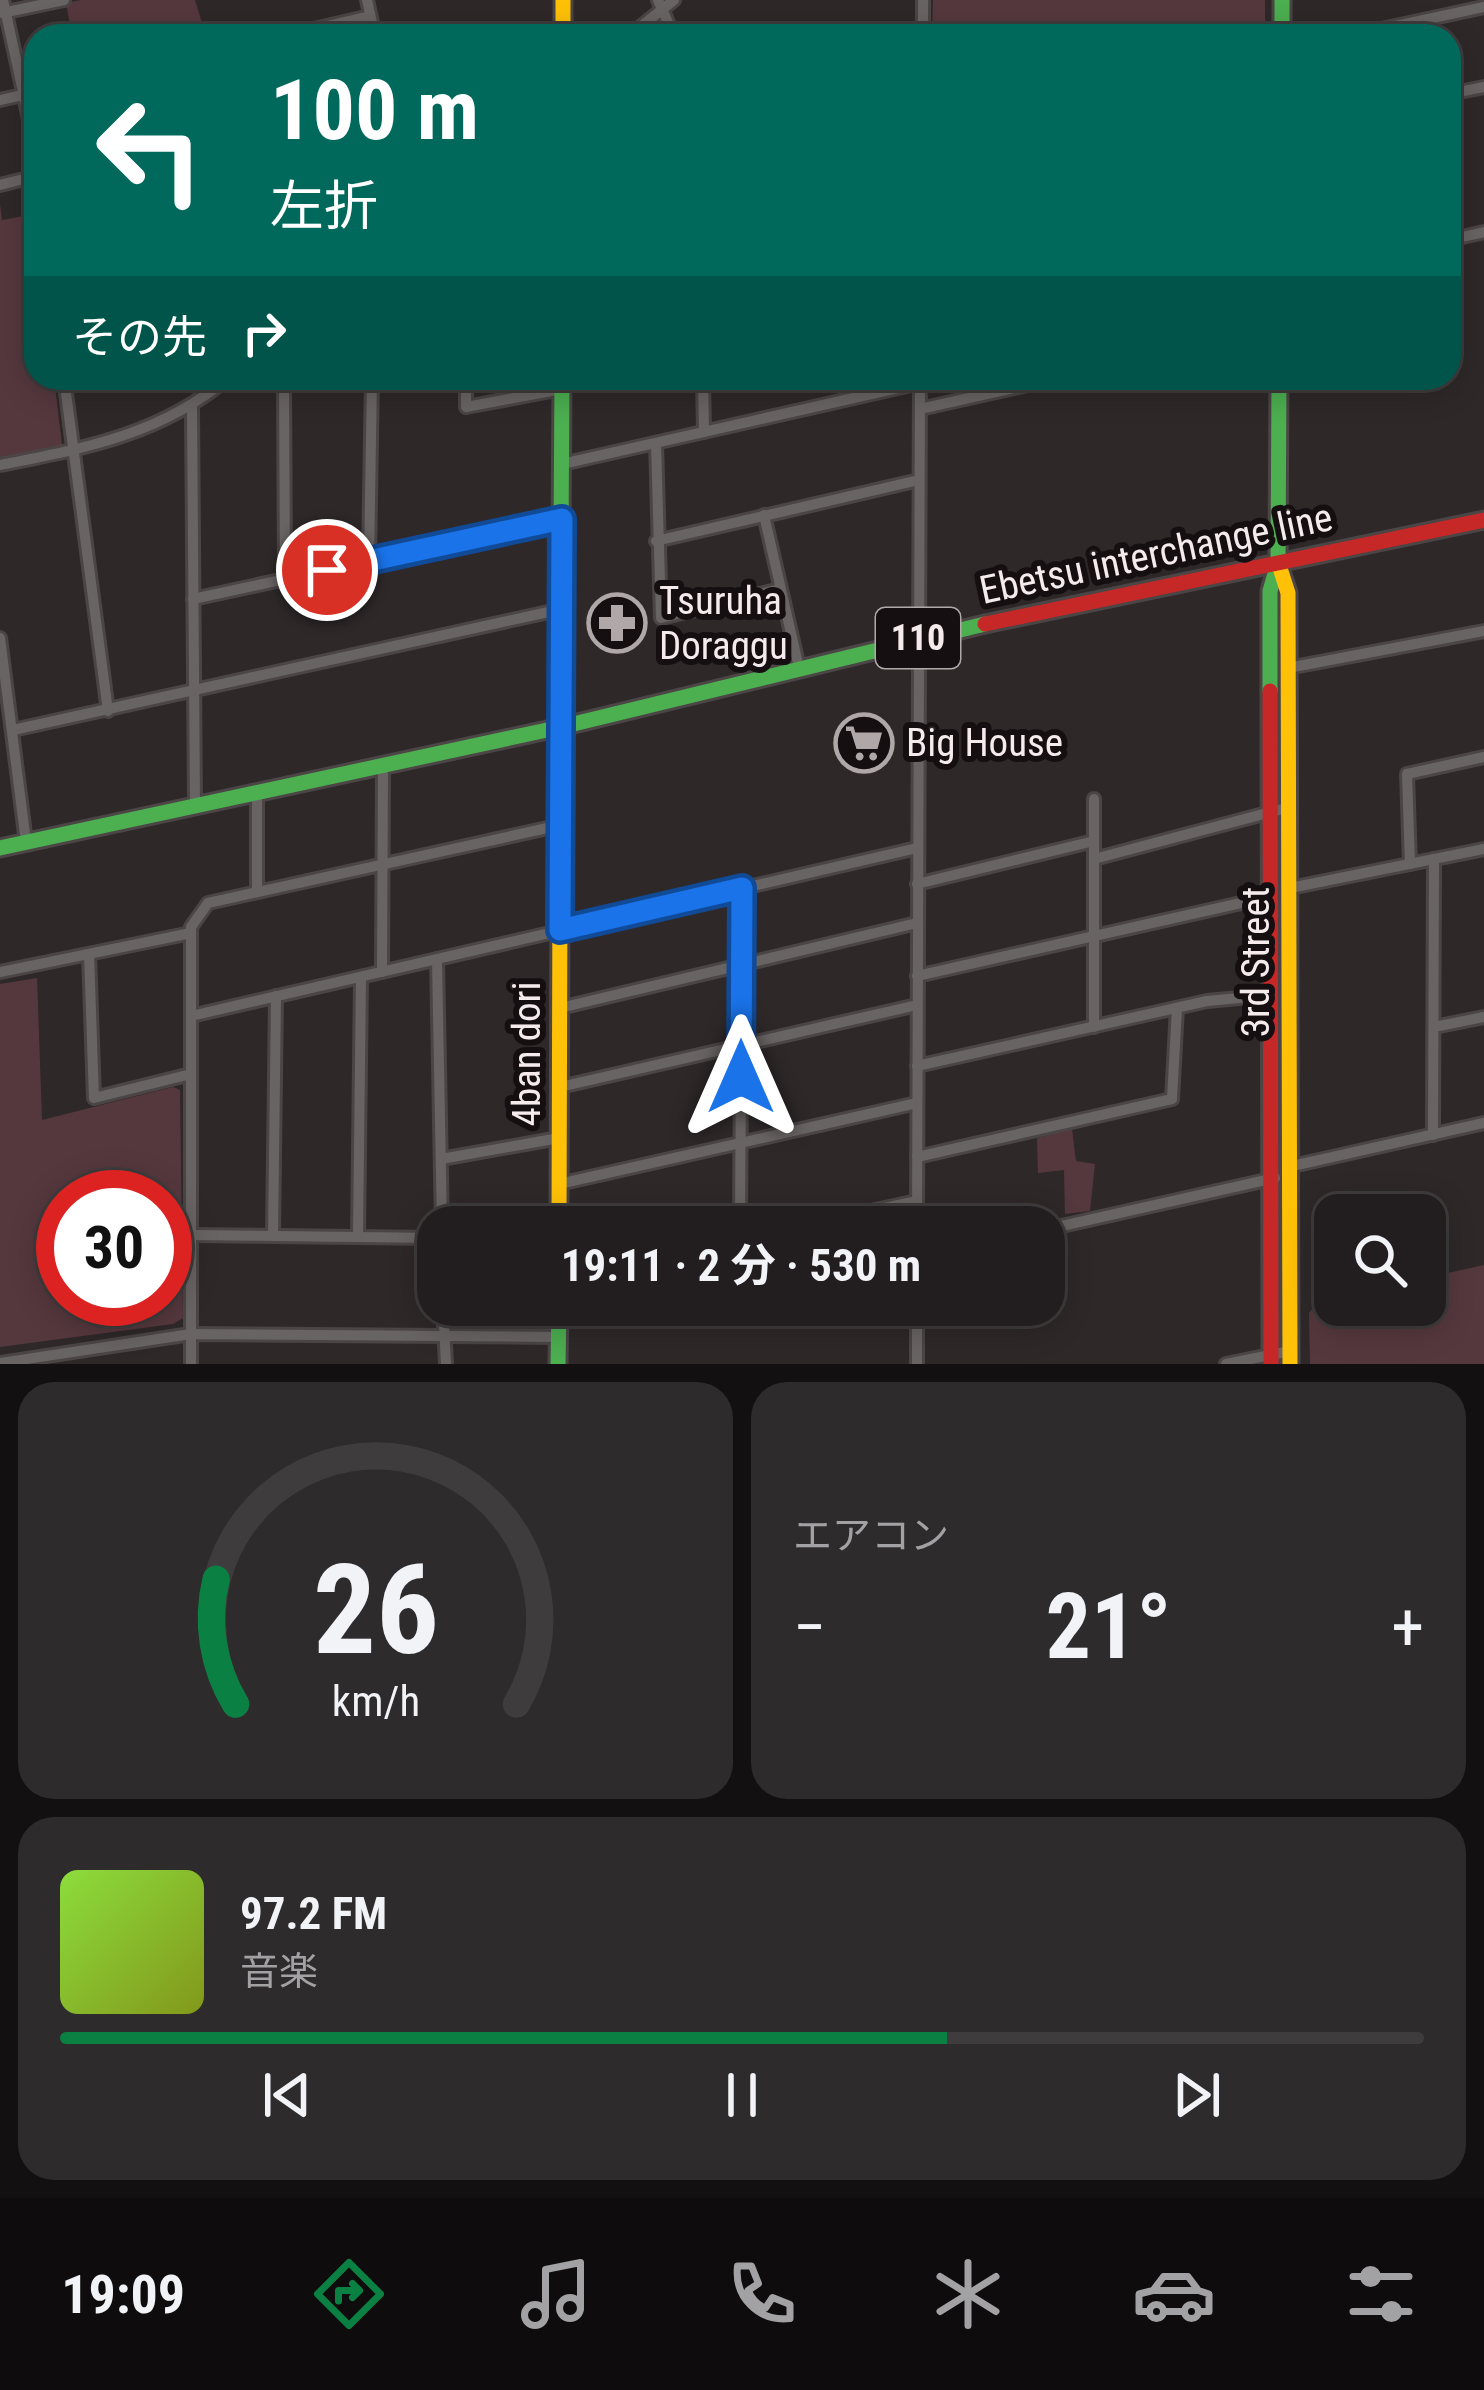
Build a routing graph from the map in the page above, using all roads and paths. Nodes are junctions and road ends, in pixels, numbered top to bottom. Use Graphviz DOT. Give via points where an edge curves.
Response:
graph roads {
  1 [pos="64,0"];
  2 [pos="367,0"];
  3 [pos="674,0"];
  4 [pos="659,6"];
  5 [pos="1484,7"];
  6 [pos="3,9"];
  7 [pos="370,16"];
  8 [pos="336,24"];
  9 [pos="372,24"];
  10 [pos="1404,24"];
  11 [pos="24,74"];
  12 [pos="65,390"];
  13 [pos="214,390"];
  14 [pos="284,390"];
  15 [pos="372,390"];
  16 [pos="466,390"];
  17 [pos="537,390"];
  18 [pos="562,390"];
  19 [pos="703,390"];
  20 [pos="882,390"];
  21 [pos="920,390"];
  22 [pos="1006,390"];
  23 [pos="1280,390"];
  24 [pos="192,408"];
  25 [pos="920,409"];
  26 [pos="704,432"];
  27 [pos="656,443"];
  28 [pos="71,451"];
  29 [pos="562,464"];
  30 [pos="0,465"];
  31 [pos="919,480"];
  32 [pos="764,515"];
  33 [pos="562,519"];
  34 [pos="1484,520"];
  35 [pos="656,541"];
  36 [pos="369,561"];
  37 [pos="1278,562"];
  38 [pos="285,579"];
  39 [pos="780,590"];
  40 [pos="193,599"];
  41 [pos="562,610"];
  42 [pos="1484,631"];
  43 [pos="0,638"];
  44 [pos="917,638"];
  45 [pos="799,668"];
  46 [pos="1288,668"];
  47 [pos="194,693"];
  48 [pos="108,711"];
  49 [pos="561,727"];
  50 [pos="13,730"];
  51 [pos="1484,757"];
  52 [pos="383,766"];
  53 [pos="257,793"];
  54 [pos="1094,799"];
  55 [pos="195,806"];
  56 [pos="1290,807"];
  57 [pos="1270,812"];
  58 [pos="561,824"];
  59 [pos="1094,841"];
  60 [pos="26,842"];
  61 [pos="0,848"];
  62 [pos="917,848"];
  63 [pos="1484,849"];
  64 [pos="1094,859"];
  65 [pos="1434,859"];
  66 [pos="382,864"];
  67 [pos="1410,864"];
  68 [pos="917,884"];
  69 [pos="742,888"];
  70 [pos="1290,888"];
  71 [pos="257,892"];
  72 [pos="1272,896"];
  73 [pos="917,923"];
  74 [pos="560,930"];
  75 [pos="191,933"];
  76 [pos="1094,934"];
  77 [pos="89,954"];
  78 [pos="437,959"];
  79 [pos="742,963"];
  80 [pos="0,972"];
  81 [pos="382,972"];
  82 [pos="361,976"];
  83 [pos="917,976"];
  84 [pos="1290,994"];
  85 [pos="1268,995"];
  86 [pos="276,996"];
  87 [pos="917,1005"];
  88 [pos="560,1008"];
  89 [pos="1177,1008"];
  90 [pos="191,1016"];
  91 [pos="1484,1017"];
  92 [pos="1094,1027"];
  93 [pos="1434,1027"];
  94 [pos="741,1045"];
  95 [pos="917,1066"];
  96 [pos="191,1074"];
  97 [pos="560,1088"];
  98 [pos="917,1103"];
  99 [pos="1484,1123"];
  100 [pos="1433,1135"];
  101 [pos="560,1138"];
  102 [pos="740,1143"];
  103 [pos="917,1157"];
  104 [pos="440,1159"];
  105 [pos="191,1170"];
  106 [pos="1288,1171"];
  107 [pos="1267,1180"];
  108 [pos="559,1184"];
  109 [pos="917,1201"];
  110 [pos="441,1206"];
  111 [pos="559,1206"];
  112 [pos="740,1206"];
  113 [pos="894,1206"];
  114 [pos="917,1206"];
  115 [pos="1065,1225"];
  116 [pos="192,1235"];
  117 [pos="273,1236"];
  118 [pos="358,1237"];
  119 [pos="417,1238"];
  120 [pos="191,1326"];
  121 [pos="443,1326"];
  122 [pos="559,1326"];
  123 [pos="916,1326"];
  124 [pos="191,1334"];
  125 [pos="443,1336"];
  126 [pos="559,1337"];
  127 [pos="1290,1358"];
  128 [pos="1271,1359"];
  129 [pos="0,1363"];
  130 [pos="914,1363"];
  131 [pos="191,1364"];
  132 [pos="446,1364"];
  133 [pos="558,1364"];
  134 [pos="1226,1364"];
  1 -- 6 [label="street"];
  2 -- 7 [label="street"];
  3 -- 4 [label="street"];
  5 -- 10 [label="street"];
  6 -- 11 [label="street"];
  7 -- 8 [label="street"];
  7 -- 9 [label="street"];
  12 -- 28 [label="street"];
  13 -- 24 [label="street"];
  14 -- 38 [label="street"];
  15 -- 36 [label="street"];
  16 -- 17 [label="street" via="466,407"];
  18 -- 29 [label="street, 4ban dori"];
  19 -- 26 [label="street"];
  20 -- 26 [label="street"];
  21 -- 25 [label="street"];
  22 -- 25 [label="street"];
  23 -- 37 [label="street, 3rd Street"];
  24 -- 28 [label="street" via="118,442"];
  24 -- 40 [label="street"];
  25 -- 31 [label="street"];
  26 -- 27 [label="street"];
  27 -- 29 [label="street"];
  27 -- 35 [label="street"];
  28 -- 30 [label="street"];
  28 -- 48 [label="street"];
  29 -- 33 [label="street, 4ban dori"];
  31 -- 32 [label="street"];
  31 -- 44 [label="street"];
  32 -- 35 [label="street"];
  32 -- 39 [label="street"];
  33 -- 36 [label="street"];
  33 -- 41 [label="street, 4ban dori"];
  34 -- 37 [label="street, Ebetsu interchange line / 110"];
  35 -- 39 [label="street" via="661,618"];
  36 -- 38 [label="street"];
  37 -- 44 [label="street, Ebetsu interchange line / 110"];
  37 -- 46 [label="street, 3rd Street" via="1288,593"];
  37 -- 57 [label="street, 3rd Street" via="1270,591"];
  38 -- 40 [label="street"];
  39 -- 45 [label="street"];
  40 -- 47 [label="street"];
  41 -- 47 [label="street"];
  41 -- 49 [label="street, 4ban dori"];
  42 -- 46 [label="street"];
  43 -- 50 [label="street"];
  44 -- 45 [label="street, Ebetsu interchange line / 110"];
  44 -- 62 [label="street"];
  45 -- 49 [label="street, Ebetsu interchange line / 110"];
  46 -- 56 [label="street, 3rd Street"];
  47 -- 48 [label="street"];
  47 -- 55 [label="street"];
  48 -- 50 [label="street"];
  49 -- 52 [label="street, Ebetsu interchange line / 110"];
  49 -- 58 [label="street, 4ban dori"];
  50 -- 60 [label="street"];
  51 -- 67 [label="street" via="1407,774"];
  52 -- 53 [label="street, Ebetsu interchange line / 110"];
  52 -- 66 [label="street"];
  53 -- 55 [label="street, Ebetsu interchange line / 110"];
  53 -- 71 [label="street"];
  54 -- 59 [label="street"];
  55 -- 60 [label="street, Ebetsu interchange line / 110"];
  56 -- 57 [label="street"];
  56 -- 70 [label="street, 3rd Street"];
  57 -- 64 [label="street"];
  57 -- 72 [label="street, 3rd Street"];
  58 -- 66 [label="street"];
  58 -- 74 [label="street, 4ban dori"];
  59 -- 64 [label="street"];
  59 -- 68 [label="street"];
  60 -- 61 [label="street, Ebetsu interchange line / 110"];
  62 -- 68 [label="street"];
  62 -- 69 [label="street"];
  63 -- 65 [label="street"];
  64 -- 76 [label="street"];
  65 -- 67 [label="street"];
  65 -- 93 [label="street"];
  66 -- 71 [label="street"];
  66 -- 81 [label="street"];
  67 -- 70 [label="street"];
  68 -- 73 [label="street"];
  69 -- 74 [label="street"];
  69 -- 79 [label="street"];
  70 -- 84 [label="street, 3rd Street"];
  71 -- 75 [label="street" via="208,903"];
  72 -- 76 [label="street"];
  72 -- 85 [label="street, 3rd Street"];
  73 -- 79 [label="street"];
  73 -- 83 [label="street"];
  74 -- 78 [label="street"];
  74 -- 88 [label="street, 4ban dori"];
  75 -- 77 [label="street"];
  75 -- 90 [label="street"];
  76 -- 83 [label="street"];
  76 -- 92 [label="street"];
  77 -- 80 [label="street"];
  77 -- 96 [label="street" via="94,1098"];
  78 -- 81 [label="street"];
  78 -- 104 [label="street"];
  79 -- 88 [label="street"];
  79 -- 94 [label="street"];
  81 -- 82 [label="street"];
  82 -- 86 [label="street"];
  82 -- 118 [label="street"];
  83 -- 87 [label="street"];
  84 -- 85 [label="street"];
  84 -- 106 [label="street, 3rd Street"];
  85 -- 89 [label="street"];
  85 -- 107 [label="street, 3rd Street"];
  86 -- 90 [label="street"];
  86 -- 117 [label="street"];
  87 -- 94 [label="street"];
  87 -- 95 [label="street"];
  88 -- 97 [label="street, 4ban dori"];
  89 -- 92 [label="street"];
  89 -- 103 [label="street" via="1172,1099"];
  90 -- 96 [label="street"];
  91 -- 93 [label="street"];
  92 -- 95 [label="street"];
  93 -- 100 [label="street"];
  94 -- 97 [label="street"];
  94 -- 102 [label="street"];
  95 -- 98 [label="street"];
  96 -- 105 [label="street"];
  97 -- 101 [label="street, 4ban dori"];
  98 -- 102 [label="street"];
  98 -- 103 [label="street"];
  99 -- 100 [label="street"];
  100 -- 106 [label="street"];
  101 -- 104 [label="street"];
  101 -- 108 [label="street, 4ban dori"];
  102 -- 108 [label="street"];
  102 -- 112 [label="street"];
  103 -- 109 [label="street"];
  104 -- 110 [label="street"];
  106 -- 107 [label="street"];
  106 -- 127 [label="street, 3rd Street"];
  107 -- 115 [label="street"];
  107 -- 128 [label="street, 3rd Street"];
  108 -- 111 [label="street, 4ban dori"];
  109 -- 113 [label="street"];
  109 -- 114 [label="street"];
  116 -- 117 [label="street"];
  117 -- 118 [label="street"];
  118 -- 119 [label="street"];
  120 -- 124 [label="street"];
  121 -- 125 [label="street"];
  122 -- 126 [label="street"];
  123 -- 130 [label="street"];
  124 -- 125 [label="street"];
  124 -- 129 [label="street"];
  124 -- 131 [label="street"];
  125 -- 126 [label="street"];
  125 -- 132 [label="street"];
  126 -- 133 [label="street"];
  127 -- 128 [label="street"];
  128 -- 134 [label="street"];
}
